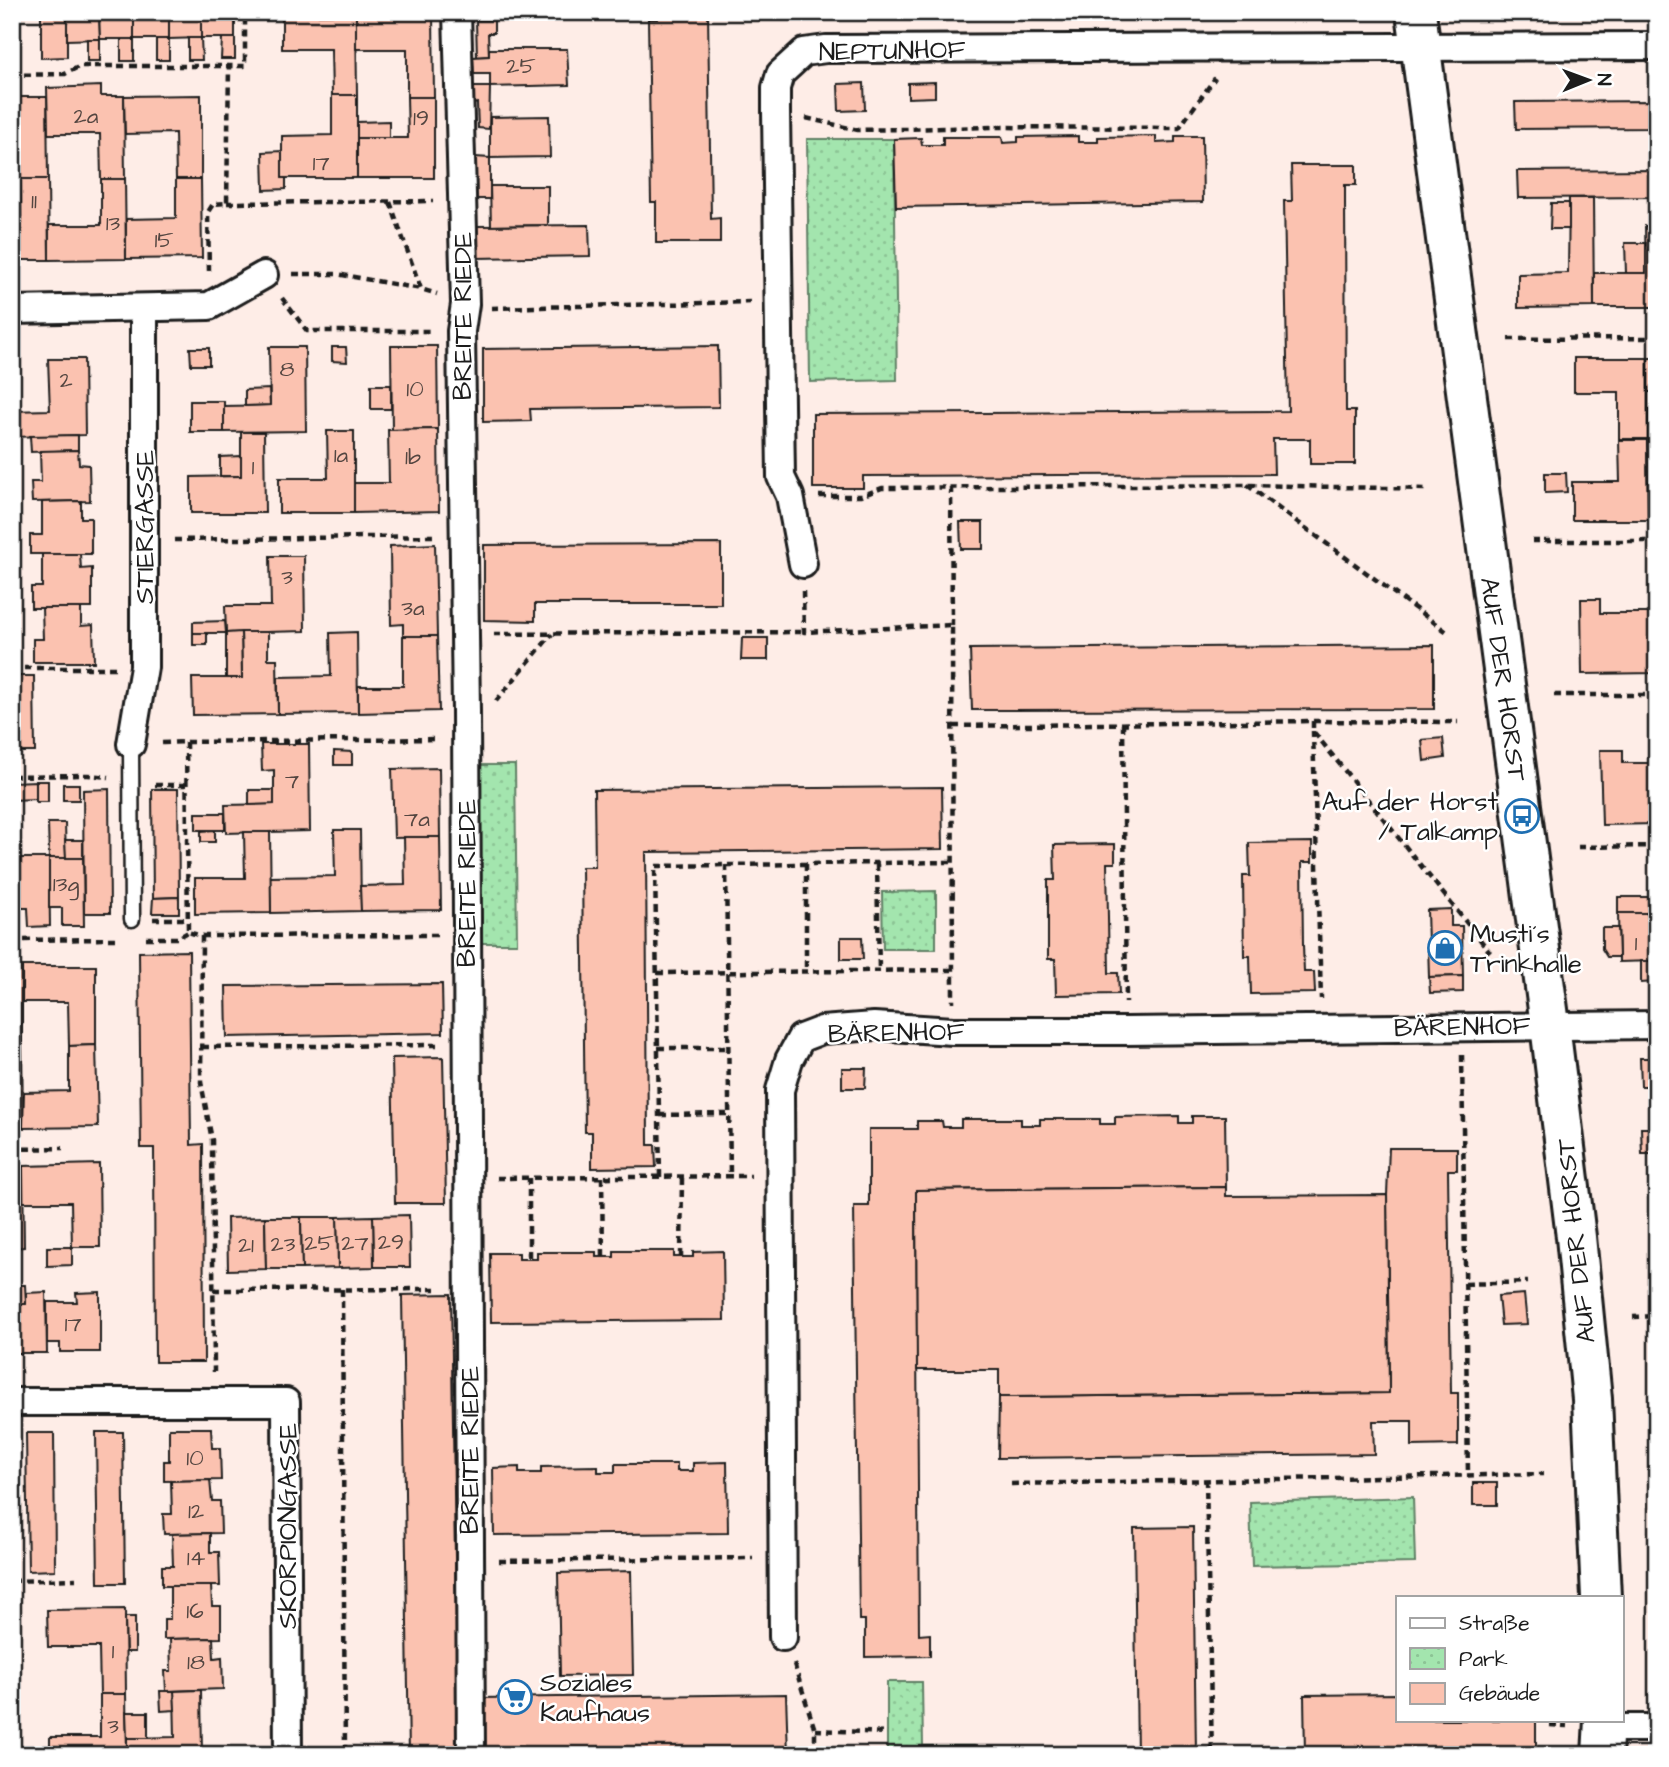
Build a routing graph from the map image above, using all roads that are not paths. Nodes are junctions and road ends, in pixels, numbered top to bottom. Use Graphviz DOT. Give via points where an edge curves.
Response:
graph roads {
  1 [pos="457,12"];
  2 [pos="1419,30"];
  3 [pos="1657,46"];
  4 [pos="264,275"];
  5 [pos="144,309"];
  6 [pos="12,310"];
  7 [pos="803,564"];
  8 [pos="131,744"];
  9 [pos="132,919"];
  10 [pos="1657,1024"];
  11 [pos="1550,1025"];
  12 [pos="12,1402"];
  13 [pos="1601,1596"];
  14 [pos="783,1637"];
  15 [pos="1657,1728"];
  16 [pos="1603,1734"];
  17 [pos="288,1755"];
  18 [pos="471,1755"];
  1 -- 18 [label="street, BREITE RIEDE" via="466,304 461,331"];
  2 -- 3 [label="street, NEPTUNHOF"];
  2 -- 7 [label="street, NEPTUNHOF" via="1298,46 826,48 804,52 780,74 776,88 782,477"];
  2 -- 11 [label="street, AUF DER HORST"];
  4 -- 5 [label="street" via="209,306"];
  5 -- 6 [label="street"];
  5 -- 8 [label="street, STIERGASSE" via="144,667"];
  8 -- 9 [label="lane"];
  10 -- 11 [label="street, BÄRENHOF"];
  11 -- 13 [label="street, AUF DER HORST" via="1592,1399"];
  11 -- 14 [label="street, BÄRENHOF" via="1126,1031 874,1026 822,1030 802,1038 780,1090"];
  12 -- 17 [label="street, SKORPIONGASSE" via="286,1402"];
  15 -- 16 [label="street"];
}
